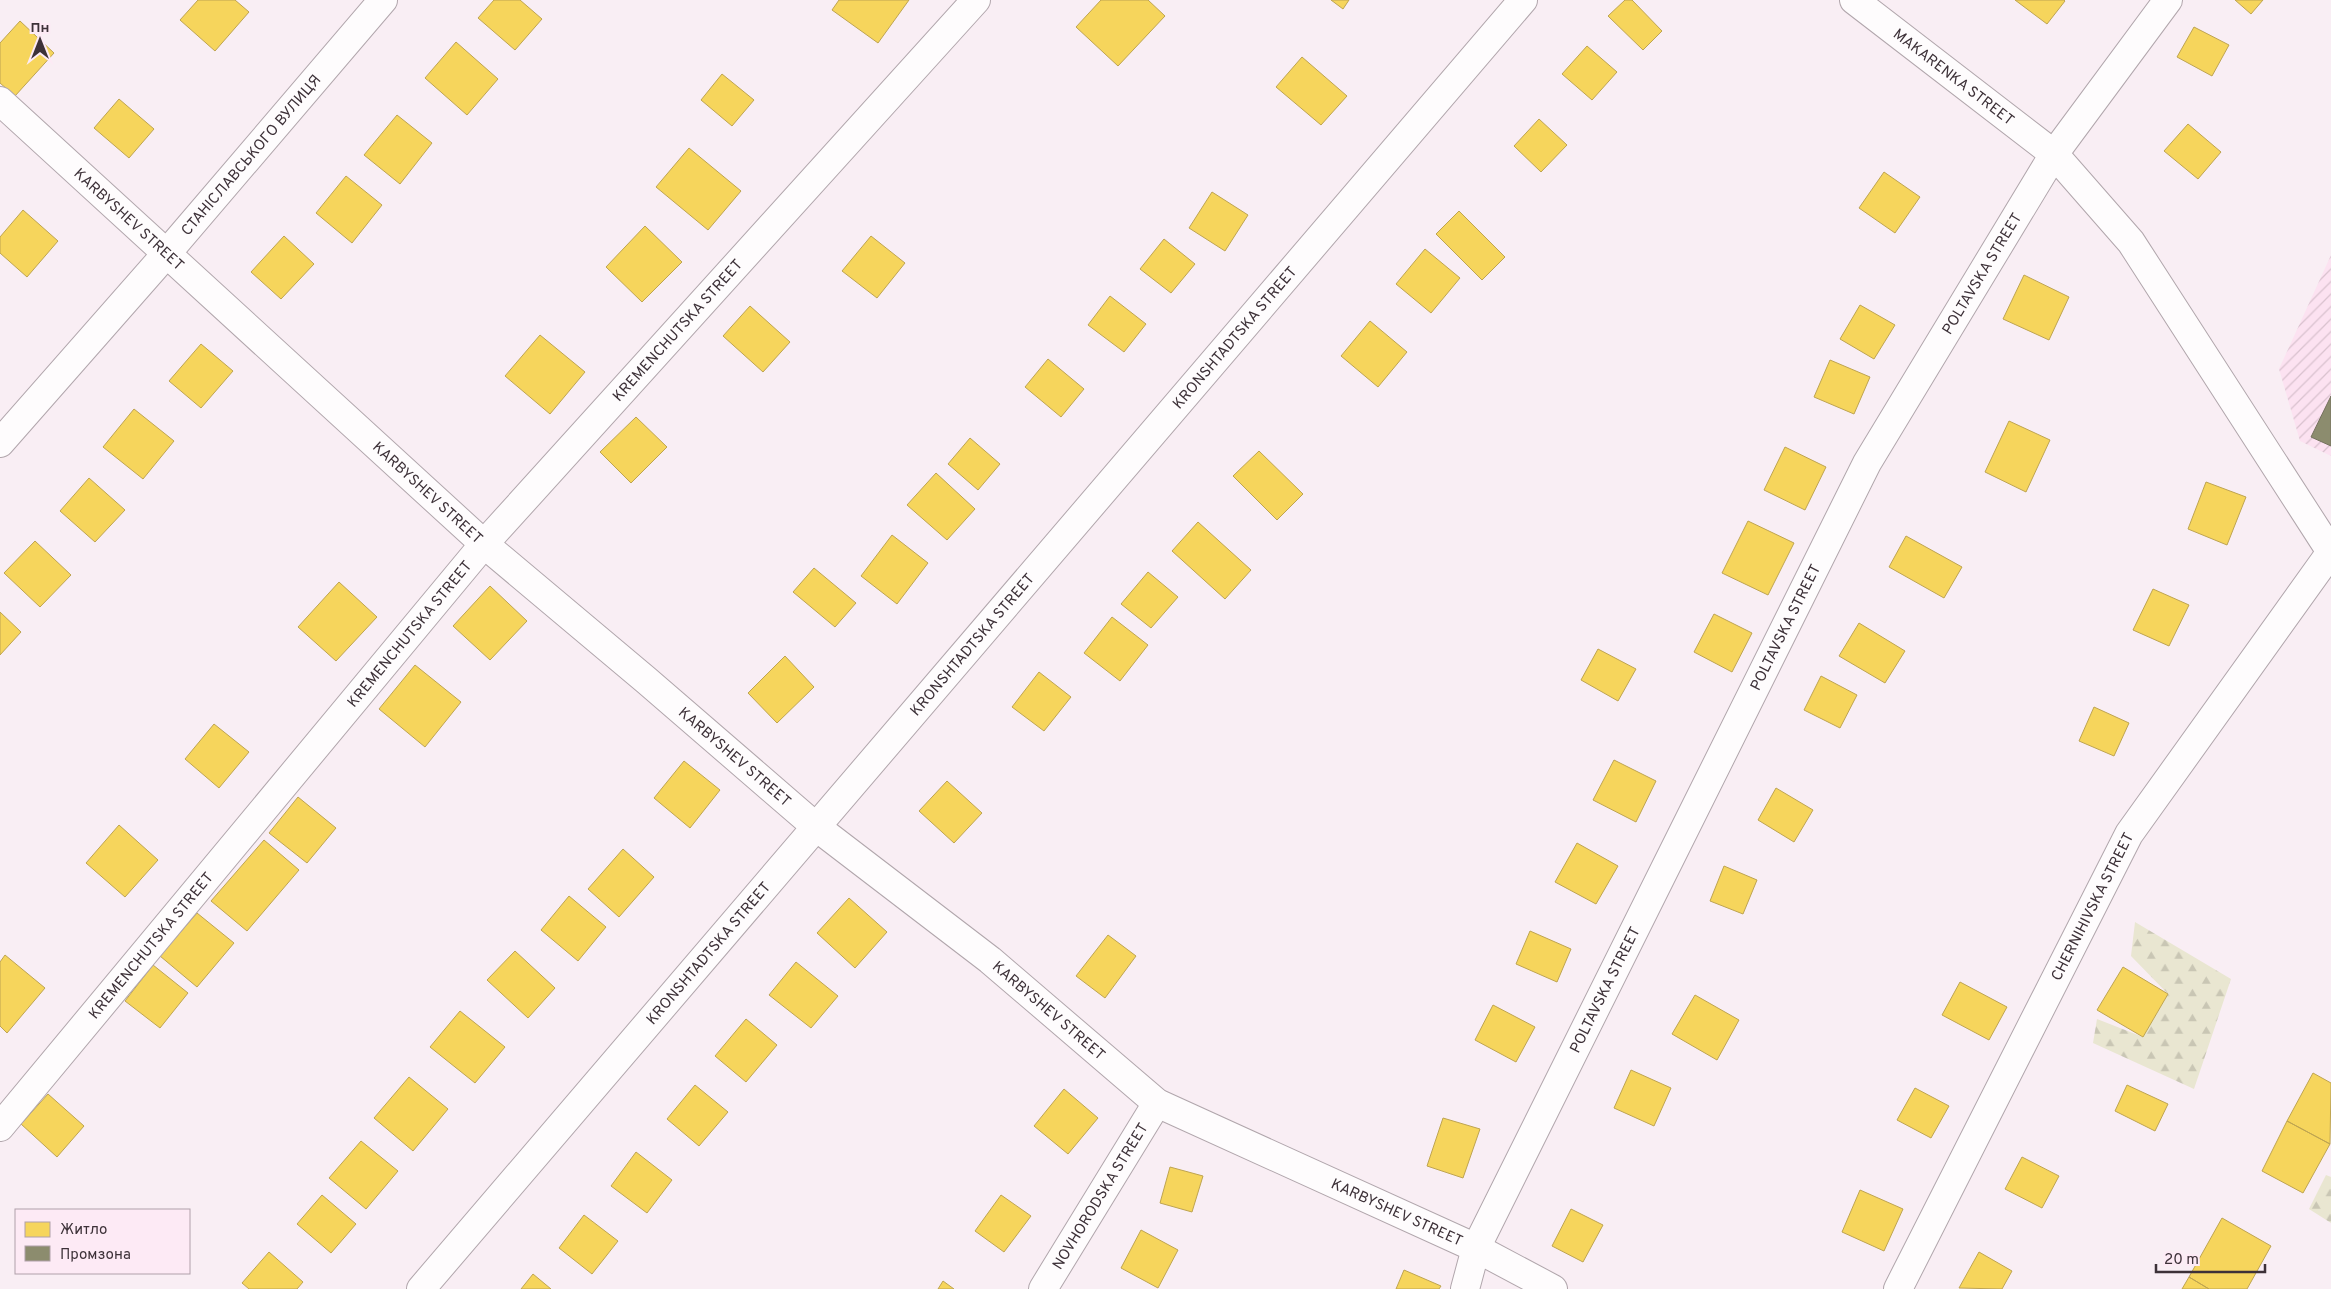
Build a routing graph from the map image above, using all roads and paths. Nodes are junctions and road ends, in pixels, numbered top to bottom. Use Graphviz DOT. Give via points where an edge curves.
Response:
graph roads {
  1 [pos="383,0"];
  2 [pos="976,0"];
  3 [pos="1523,0"];
  4 [pos="1854,0"];
  5 [pos="2168,0"];
  6 [pos="0,101"];
  7 [pos="2054,154"];
  8 [pos="167,253"];
  9 [pos="0,443"];
  10 [pos="484,544"];
  11 [pos="2331,552"];
  12 [pos="815,826"];
  13 [pos="1157,1103"];
  14 [pos="0,1127"];
  15 [pos="1476,1248"];
  16 [pos="421,1289"];
  17 [pos="1043,1289"];
  18 [pos="1465,1289"];
  19 [pos="1553,1289"];
  20 [pos="1898,1289"];
  1 -- 8 [label="street, СТАНІСЛАВСЬКОГО ВУЛИЦЯ"];
  2 -- 10 [label="street, KREMENCHUTSKA STREET"];
  3 -- 12 [label="street, KRONSHTADTSKA STREET"];
  4 -- 7 [label="street, MAKARENKA STREET"];
  5 -- 7 [label="street, POLTAVSKA STREET"];
  6 -- 8 [label="street, KARBYSHEV STREET"];
  7 -- 11 [label="street, MAKARENKA STREET" via="2131,242"];
  7 -- 15 [label="street, POLTAVSKA STREET" via="1867,462"];
  8 -- 9 [label="street, СТАНІСЛАВСЬКОГО ВУЛИЦЯ"];
  8 -- 10 [label="street, KARBYSHEV STREET"];
  10 -- 12 [label="street, KARBYSHEV STREET"];
  10 -- 14 [label="street, KREMENCHUTSKA STREET"];
  11 -- 20 [label="street, CHERNIHIVSKA STREET" via="2129,834"];
  12 -- 13 [label="street, KARBYSHEV STREET" via="990,960"];
  12 -- 16 [label="street, KRONSHTADTSKA STREET"];
  13 -- 15 [label="street, KARBYSHEV STREET"];
  13 -- 17 [label="street, NOVHORODSKA STREET"];
  15 -- 18 [label="street, POLTAVSKA STREET"];
  15 -- 19 [label="street, KARBYSHEV STREET"];
}
